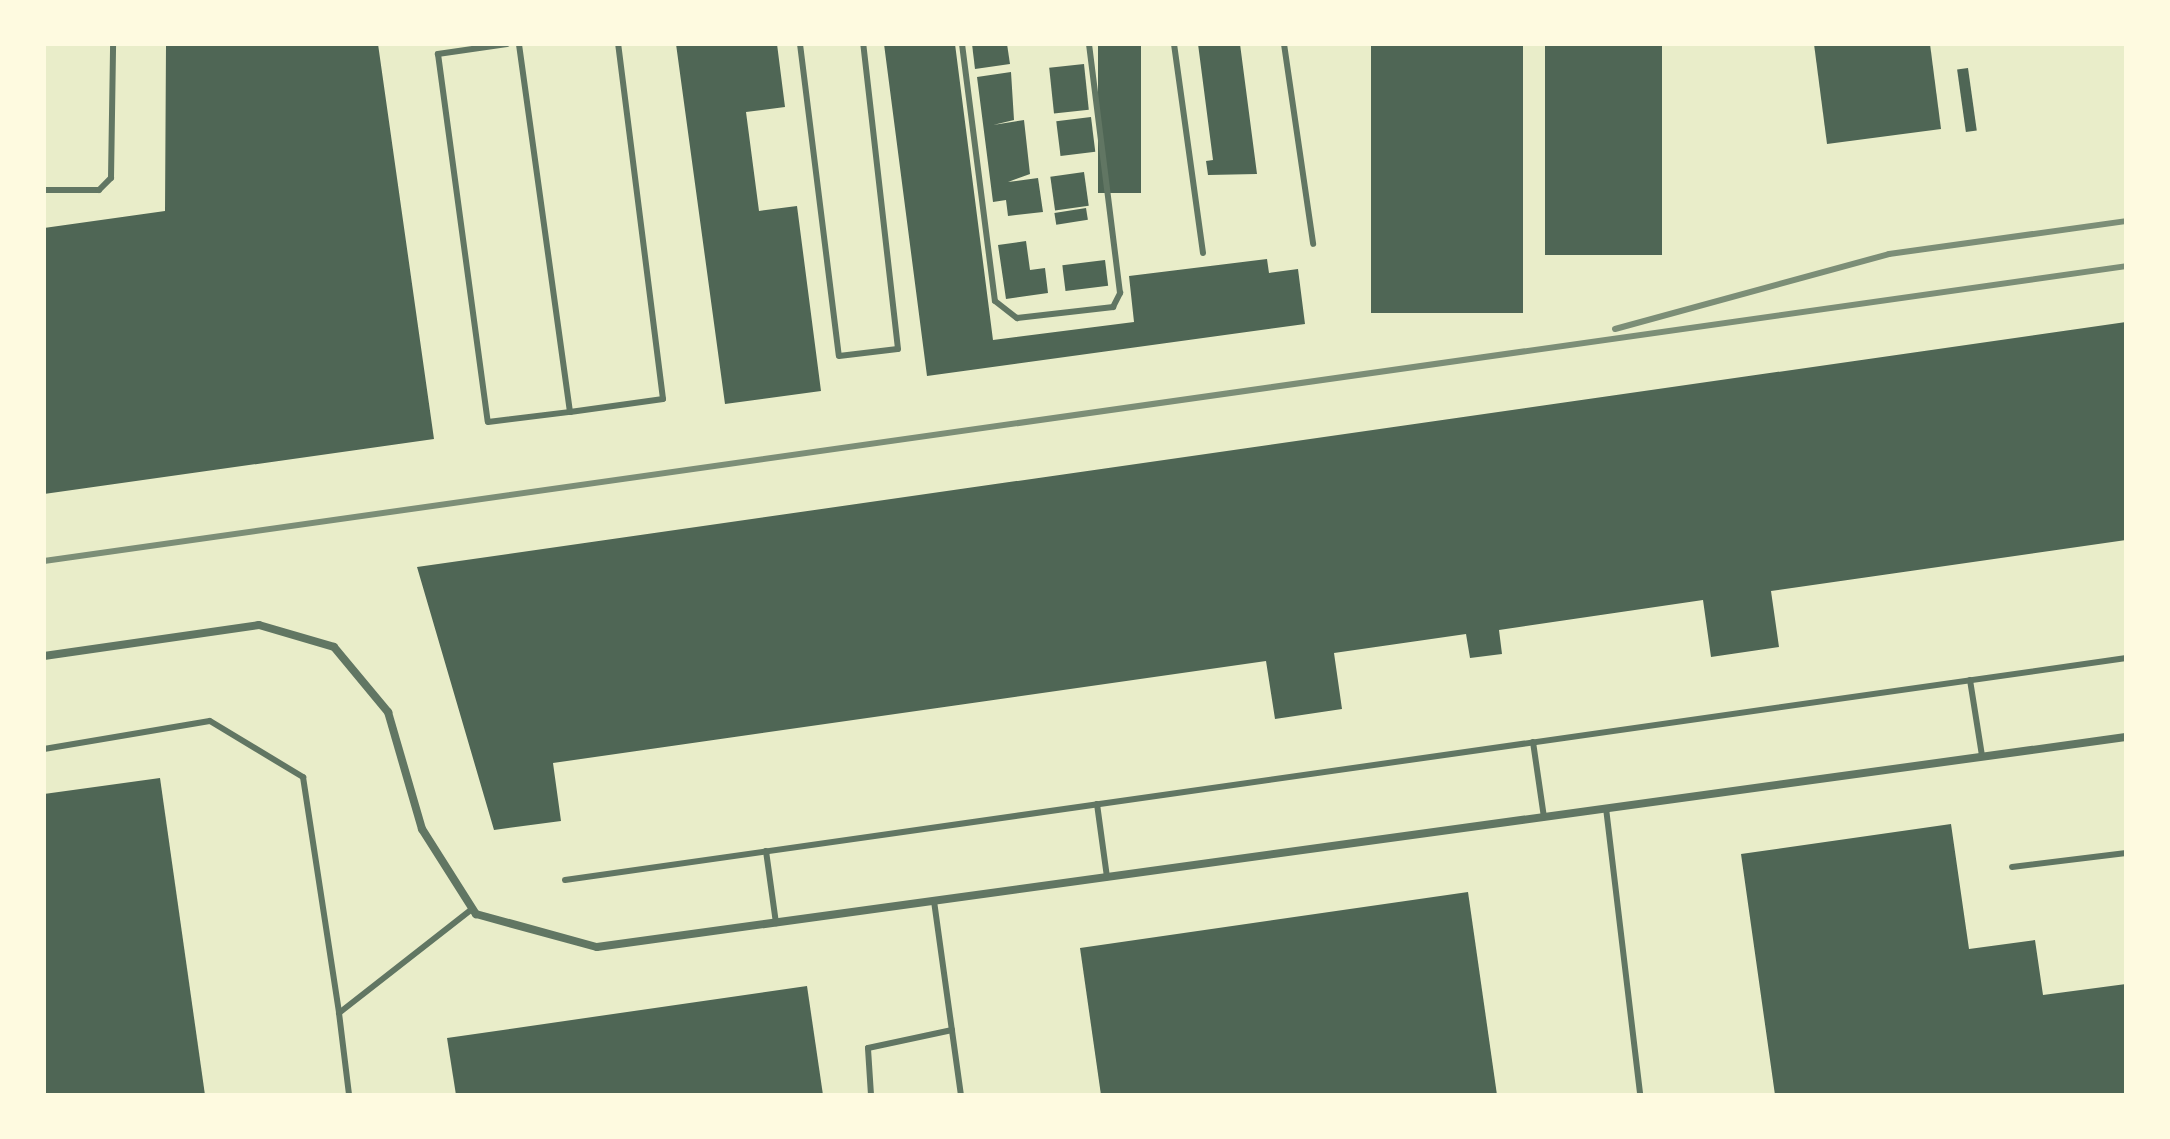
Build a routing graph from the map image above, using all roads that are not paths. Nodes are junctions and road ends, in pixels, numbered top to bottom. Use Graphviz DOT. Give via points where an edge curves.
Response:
graph roads {
  1 [pos="113,44"];
  2 [pos="507,44"];
  3 [pos="519,44"];
  4 [pos="618,44"];
  5 [pos="800,44"];
  6 [pos="863,44"];
  7 [pos="962,44"];
  8 [pos="1089,44"];
  9 [pos="1174,44"];
  10 [pos="1284,44"];
  11 [pos="44,190"];
  12 [pos="1313,244"];
  13 [pos="1203,253"];
  14 [pos="570,412"];
  15 [pos="44,656"];
  16 [pos="2126,658"];
  17 [pos="1970,680"];
  18 [pos="2126,737"];
  19 [pos="1533,742"];
  20 [pos="44,749"];
  21 [pos="1982,756"];
  22 [pos="1097,804"];
  23 [pos="1606,808"];
  24 [pos="1544,817"];
  25 [pos="766,851"];
  26 [pos="2126,853"];
  27 [pos="2012,867"];
  28 [pos="1107,877"];
  29 [pos="565,880"];
  30 [pos="934,901"];
  31 [pos="472,909"];
  32 [pos="776,923"];
  33 [pos="339,1013"];
  34 [pos="952,1030"];
  35 [pos="349,1095"];
  36 [pos="871,1095"];
  37 [pos="961,1095"];
  38 [pos="1640,1095"];
  1 -- 11 [label="lane" via="111,178 99,190"];
  2 -- 14 [label="lane" via="438,54 488,422"];
  3 -- 14 [label="lane"];
  4 -- 14 [label="lane" via="663,399"];
  5 -- 6 [label="lane" via="839,356 898,349"];
  7 -- 8 [label="lane" via="995,301 1017,318 1113,307 1120,293"];
  9 -- 13 [label="lane"];
  10 -- 12 [label="lane"];
  15 -- 31 [label="street" via="259,625 334,647 388,712 422,829"];
  16 -- 17 [label="lane"];
  17 -- 19 [label="lane"];
  17 -- 21 [label="lane"];
  18 -- 21 [label="street"];
  19 -- 22 [label="lane"];
  19 -- 24 [label="lane"];
  20 -- 33 [label="lane" via="210,721 303,777"];
  21 -- 23 [label="street"];
  22 -- 25 [label="lane"];
  22 -- 28 [label="lane"];
  23 -- 24 [label="street"];
  23 -- 38 [label="lane"];
  24 -- 28 [label="street"];
  25 -- 29 [label="lane"];
  25 -- 32 [label="lane"];
  26 -- 27 [label="lane"];
  28 -- 30 [label="street"];
  30 -- 32 [label="street"];
  30 -- 34 [label="lane"];
  31 -- 32 [label="street" via="597,947"];
  31 -- 33 [label="lane"];
  33 -- 35 [label="lane"];
  34 -- 36 [label="lane" via="868,1048"];
  34 -- 37 [label="lane"];
}
